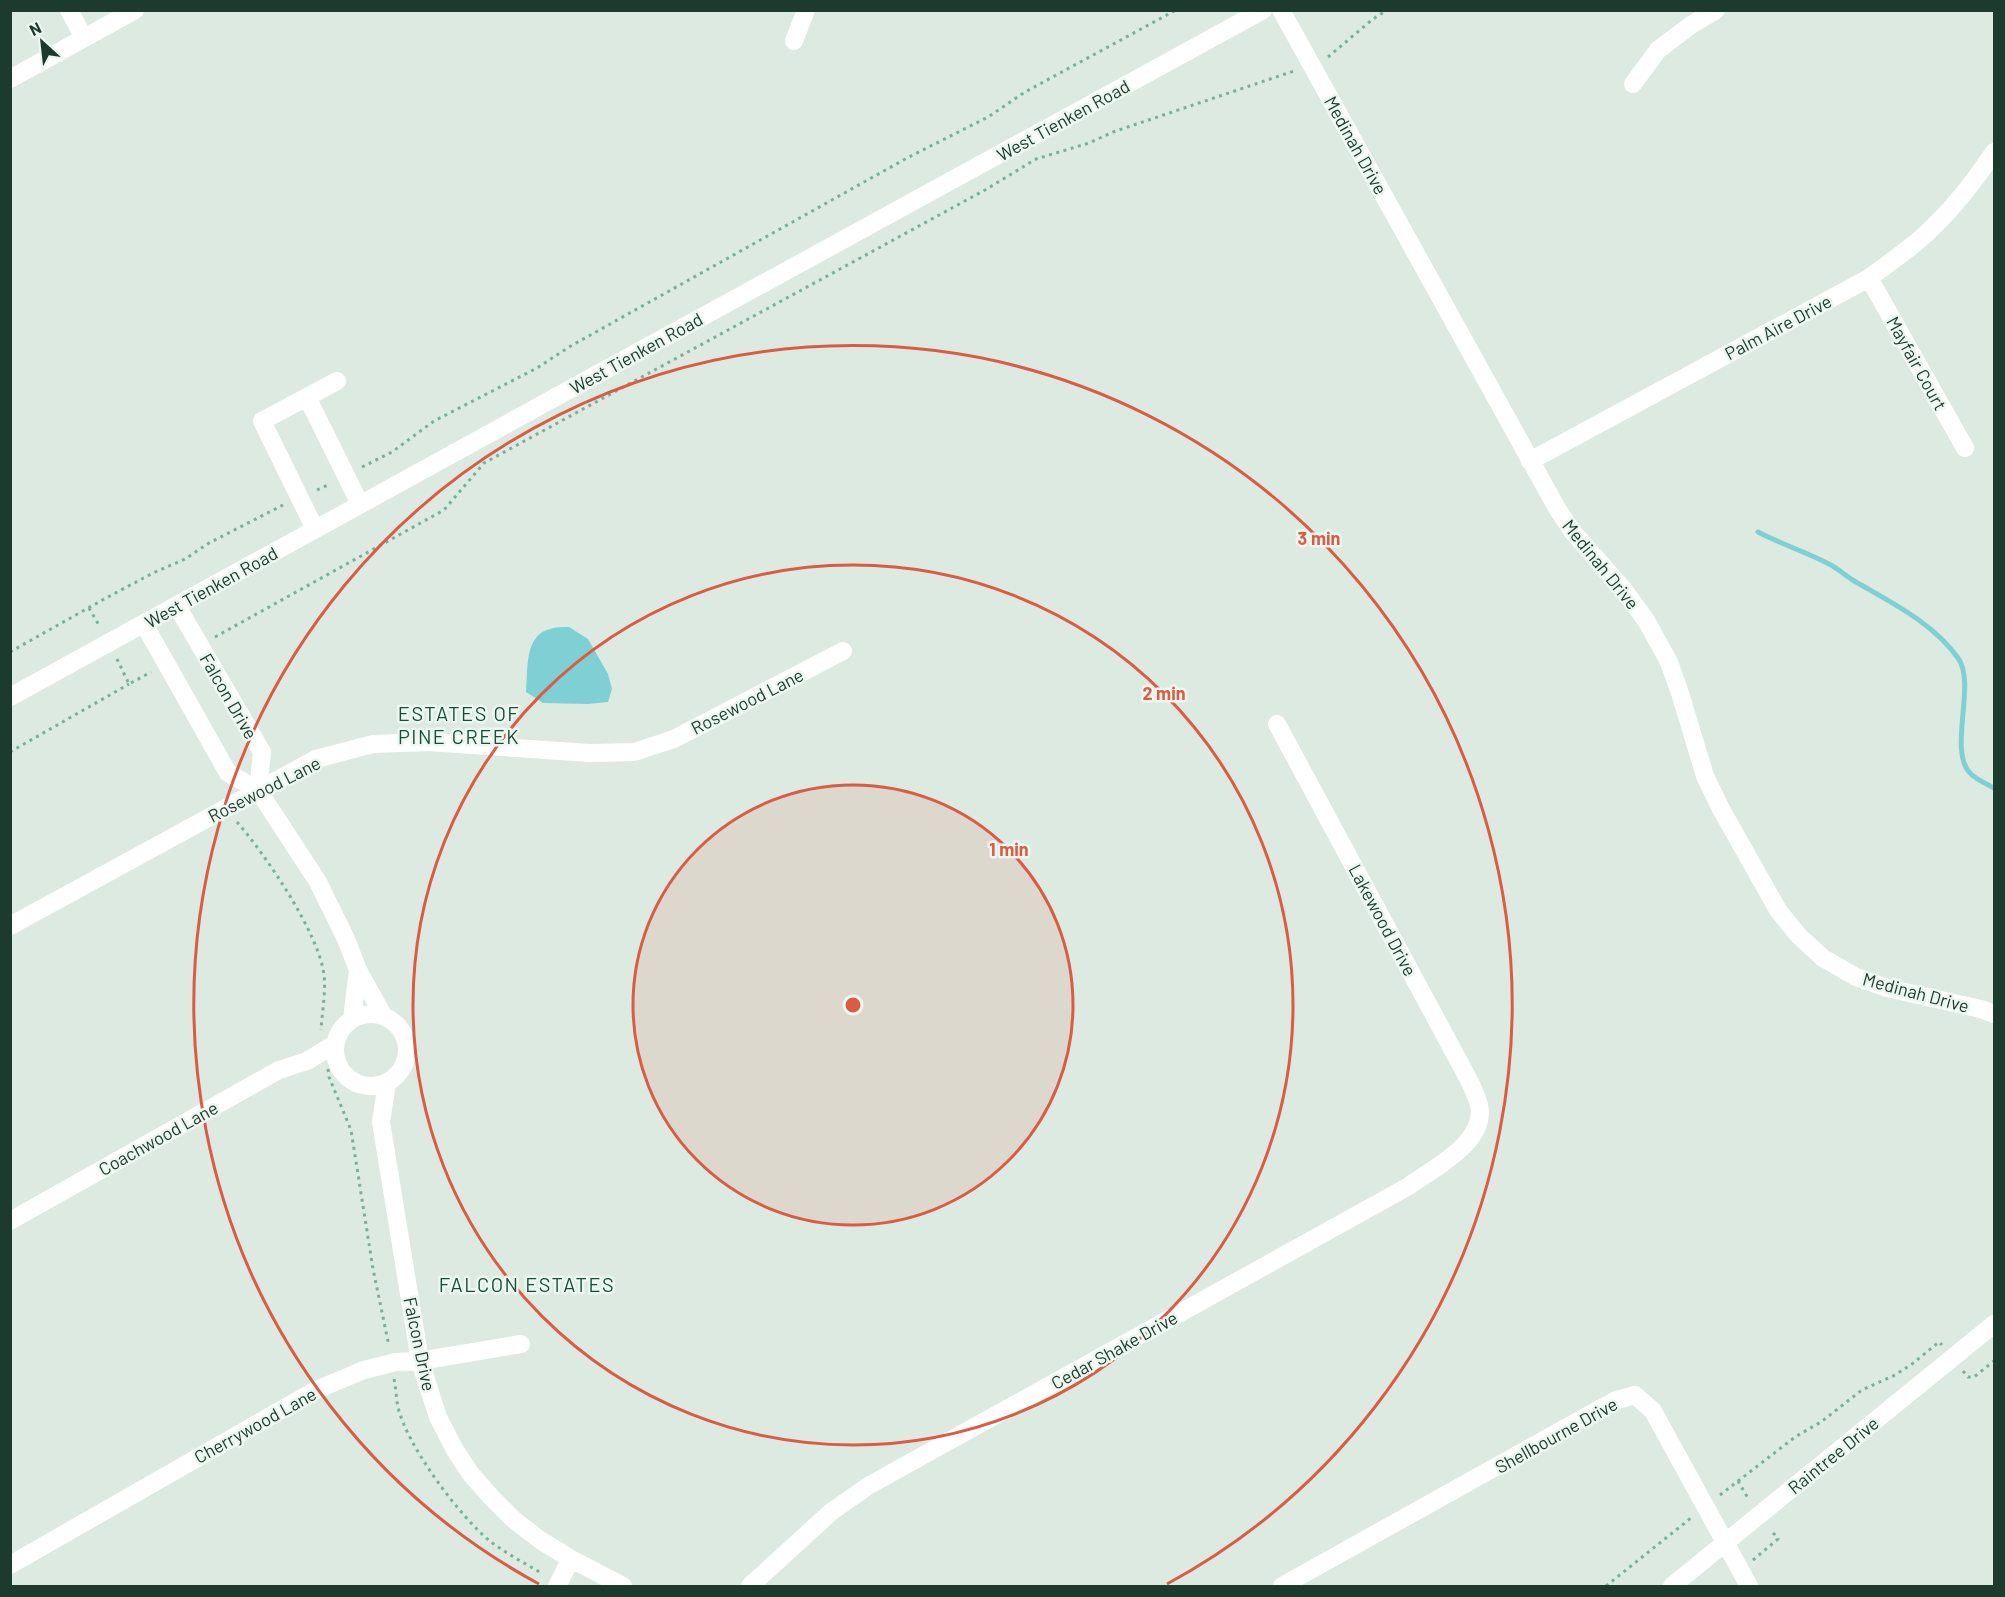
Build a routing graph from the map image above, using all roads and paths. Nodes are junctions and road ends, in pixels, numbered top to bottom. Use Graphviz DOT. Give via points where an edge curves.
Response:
graph roads {
  1 [pos="69,10"];
  2 [pos="135,10"];
  3 [pos="806,10"];
  4 [pos="1176,10"];
  5 [pos="1263,10"];
  6 [pos="1281,10"];
  7 [pos="1388,10"];
  8 [pos="1716,10"];
  9 [pos="84,38"];
  10 [pos="794,41"];
  11 [pos="1311,64"];
  12 [pos="10,79"];
  13 [pos="1633,84"];
  14 [pos="1995,152"];
  15 [pos="1869,278"];
  16 [pos="337,381"];
  17 [pos="307,397"];
  18 [pos="1965,448"];
  19 [pos="1530,461"];
  20 [pos="346,476"];
  21 [pos="299,498"];
  22 [pos="360,504"];
  23 [pos="315,529"];
  24 [pos="177,606"];
  25 [pos="144,624"];
  26 [pos="109,643"];
  27 [pos="200,646"];
  28 [pos="843,651"];
  29 [pos="10,652"];
  30 [pos="159,668"];
  31 [pos="156,680"];
  32 [pos="129,684"];
  33 [pos="10,697"];
  34 [pos="1277,724"];
  35 [pos="10,752"];
  36 [pos="258,790"];
  37 [pos="228,807"];
  38 [pos="10,926"];
  39 [pos="358,970"];
  40 [pos="1995,1014"];
  41 [pos="383,1015"];
  42 [pos="352,1019"];
  43 [pos="328,1040"];
  44 [pos="307,1061"];
  45 [pos="340,1068"];
  46 [pos="387,1083"];
  47 [pos="361,1085"];
  48 [pos="1478,1119"];
  49 [pos="381,1122"];
  50 [pos="10,1221"];
  51 [pos="1992,1332"];
  52 [pos="521,1344"];
  53 [pos="1952,1358"];
  54 [pos="420,1361"];
  55 [pos="1995,1361"];
  56 [pos="1706,1506"];
  57 [pos="1726,1543"];
  58 [pos="571,1559"];
  59 [pos="10,1564"];
  60 [pos="557,1587"];
  61 [pos="623,1587"];
  62 [pos="750,1587"];
  63 [pos="1282,1587"];
  64 [pos="1606,1587"];
  65 [pos="1672,1587"];
  66 [pos="1749,1587"];
  1 -- 9 [label="street"];
  2 -- 9 [label="street"];
  3 -- 10 [label="street"];
  4 -- 20 [label="path" via="434,422 392,452"];
  5 -- 22 [label="street, West Tienken Road"];
  6 -- 11 [label="street, Medinah Drive"];
  7 -- 11 [label="path" via="1330,56"];
  8 -- 13 [label="street" via="1658,50"];
  9 -- 12 [label="street"];
  11 -- 19 [label="street, Medinah Drive"];
  11 -- 27 [label="path" via="1036,159 484,463 444,510"];
  14 -- 15 [label="street, Palm Aire Drive" via="1952,207"];
  15 -- 18 [label="street, Mayfair Court"];
  15 -- 19 [label="street, Palm Aire Drive"];
  16 -- 17 [label="street"];
  17 -- 20 [label="street"];
  17 -- 21 [label="street" via="262,421"];
  19 -- 40 [label="street, Medinah Drive" via="1573,532 1647,622 1669,662 1705,776 1778,910 1798,935 1823,958 1856,977"];
  20 -- 21 [label="path"];
  20 -- 22 [label="street"];
  21 -- 23 [label="street"];
  21 -- 29 [label="path"];
  22 -- 23 [label="street, West Tienken Road"];
  23 -- 24 [label="street, West Tienken Road"];
  24 -- 25 [label="street, West Tienken Road"];
  24 -- 27 [label="street, Falcon Drive"];
  25 -- 26 [label="street, West Tienken Road"];
  25 -- 30 [label="street"];
  26 -- 32 [label="path"];
  26 -- 33 [label="street, West Tienken Road"];
  27 -- 36 [label="street, Falcon Drive" via="261,752"];
  28 -- 36 [label="street, Rosewood Lane" via="674,739 634,752 589,753 428,742 373,744 316,759"];
  30 -- 31 [label="path"];
  30 -- 32 [label="path"];
  30 -- 36 [label="street" via="228,773"];
  32 -- 35 [label="path"];
  34 -- 48 [label="street, Lakewood Drive" via="1470,1083 1479,1106"];
  36 -- 37 [label="street, Rosewood Lane"];
  36 -- 39 [label="street" via="318,882"];
  37 -- 38 [label="street, Rosewood Lane"];
  37 -- 43 [label="path" via="276,875 313,939 322,960"];
  39 -- 41 [label="street"];
  39 -- 42 [label="street"];
  41 -- 42 [label="street" via="372,1013"];
  41 -- 46 [label="street" via="402,1030 408,1054 405,1066"];
  42 -- 43 [label="street"];
  43 -- 44 [label="street, Coachwood Lane"];
  43 -- 45 [label="street"];
  44 -- 45 [label="street"];
  44 -- 50 [label="street, Coachwood Lane" via="279,1070"];
  45 -- 47 [label="street"];
  46 -- 47 [label="street"];
  46 -- 49 [label="street, Falcon Drive"];
  47 -- 49 [label="street, Falcon Drive"];
  48 -- 62 [label="street, Cedar Shake Drive" via="1477,1130 1463,1147 1409,1186 868,1486 831,1512"];
  49 -- 54 [label="street, Falcon Drive"];
  51 -- 53 [label="street, Raintree Drive"];
  52 -- 54 [label="street, Cherrywood Lane"];
  53 -- 55 [label="path" via="1968,1377 1974,1377"];
  53 -- 56 [label="path" via="1939,1342 1912,1364 1862,1390 1795,1437"];
  53 -- 57 [label="street, Raintree Drive"];
  54 -- 58 [label="street, Falcon Drive" via="438,1417 470,1473 513,1519"];
  54 -- 59 [label="street, Cherrywood Lane" via="364,1370 316,1390"];
  56 -- 57 [label="street, Shellbourne Drive"];
  56 -- 63 [label="street, Shellbourne Drive" via="1653,1411 1635,1395 1614,1401"];
  56 -- 64 [label="path"];
  57 -- 65 [label="street, Raintree Drive"];
  57 -- 66 [label="street, Shellbourne Drive"];
  58 -- 60 [label="street"];
  58 -- 61 [label="street, Falcon Drive"];
}
